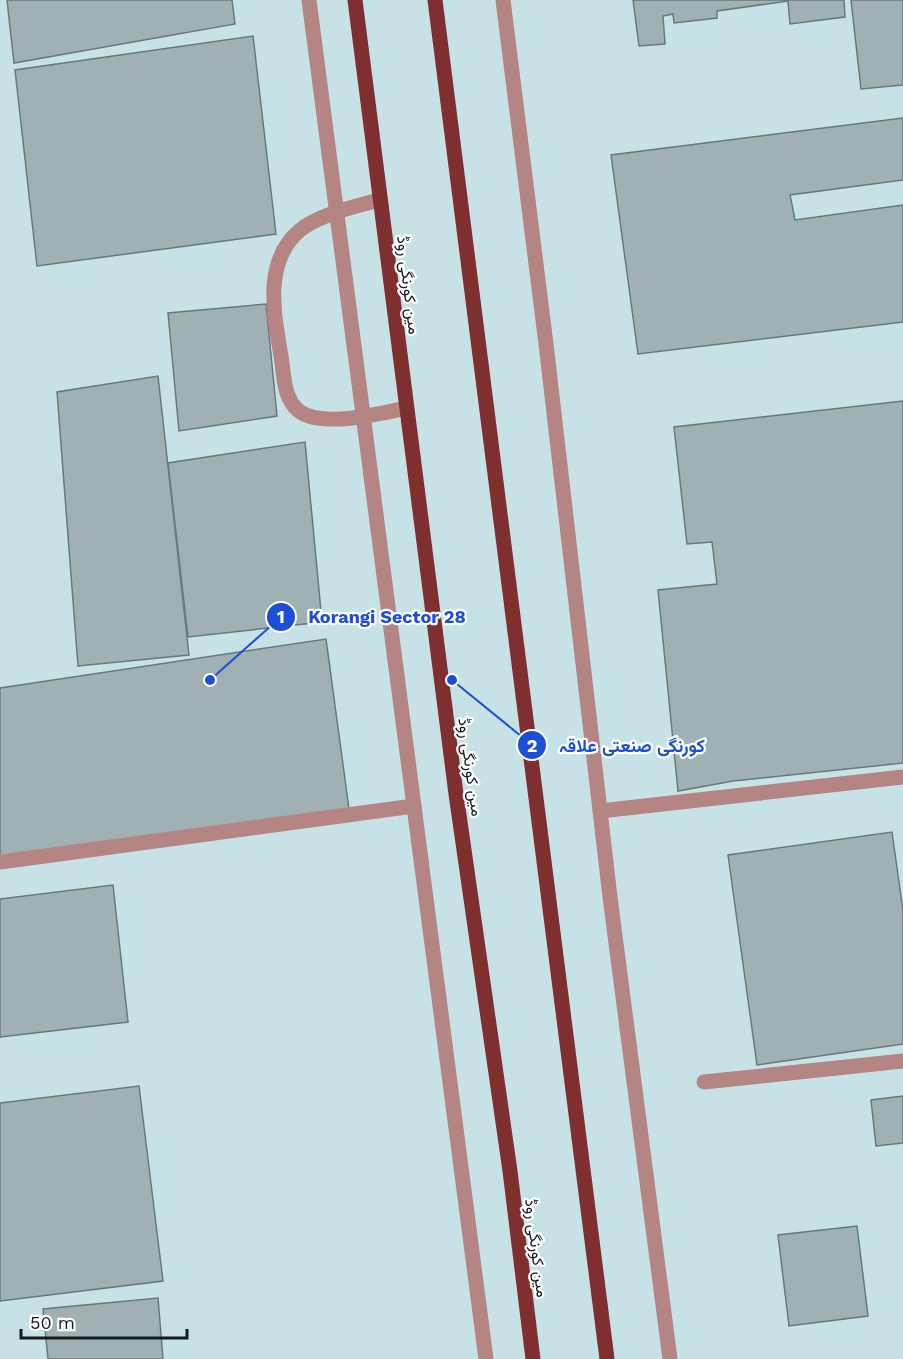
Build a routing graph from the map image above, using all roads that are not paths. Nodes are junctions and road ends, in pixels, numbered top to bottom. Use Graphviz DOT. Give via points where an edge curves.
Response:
graph roads {
  1 [pos="309,0"];
  2 [pos="355,0"];
  3 [pos="435,0"];
  4 [pos="503,0"];
  5 [pos="380,200"];
  6 [pos="336,211"];
  7 [pos="406,408"];
  8 [pos="363,417"];
  9 [pos="903,777"];
  10 [pos="414,806"];
  11 [pos="600,812"];
  12 [pos="0,862"];
  13 [pos="903,1061"];
  14 [pos="704,1082"];
  15 [pos="486,1359"];
  16 [pos="533,1359"];
  17 [pos="607,1359"];
  18 [pos="670,1359"];
  1 -- 6 [label="lane"];
  2 -- 5 [label="main road, مین کورنگی روڈ"];
  3 -- 17 [label="main road"];
  4 -- 11 [label="lane"];
  5 -- 6 [label="lane"];
  5 -- 7 [label="main road, مین کورنگی روڈ"];
  6 -- 8 [label="lane"];
  6 -- 8 [label="lane" via="299,230 285,248 275,275 273,306 288,397 297,410 308,416"];
  7 -- 8 [label="lane"];
  7 -- 16 [label="main road, مین کورنگی روڈ"];
  8 -- 10 [label="lane"];
  9 -- 11 [label="lane"];
  10 -- 12 [label="lane"];
  10 -- 15 [label="lane"];
  11 -- 18 [label="lane"];
  13 -- 14 [label="lane"];
}
